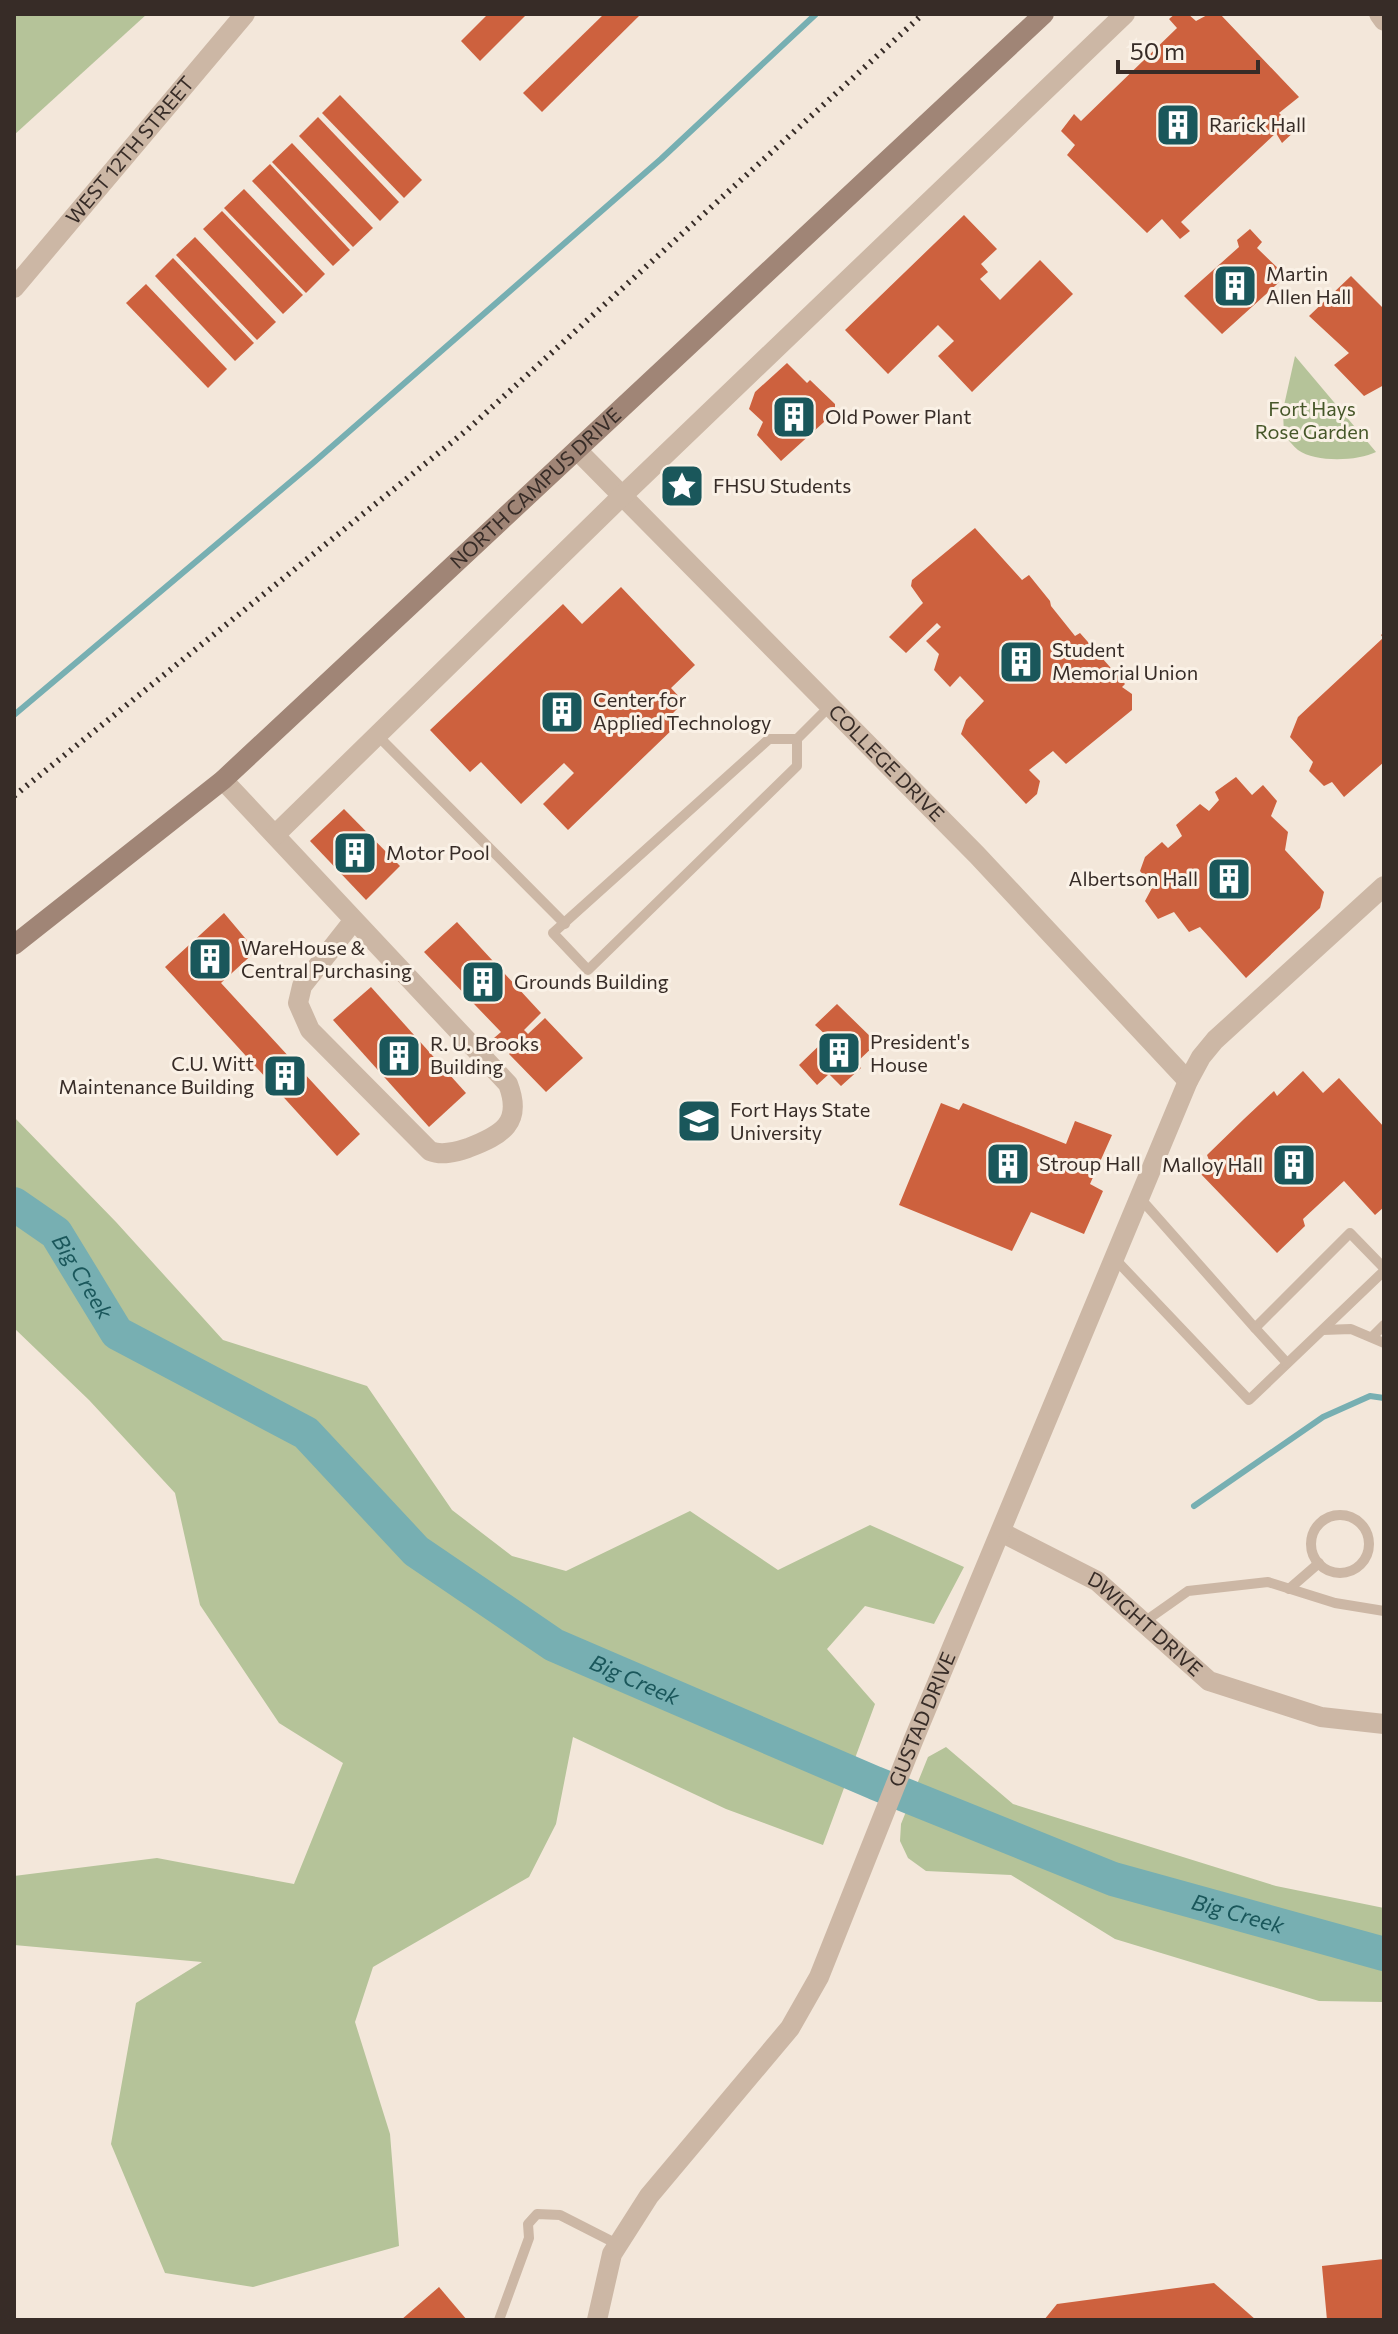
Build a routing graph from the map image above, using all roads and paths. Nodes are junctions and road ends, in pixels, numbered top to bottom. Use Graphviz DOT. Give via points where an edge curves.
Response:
graph roads {
  1 [pos="245,14"];
  2 [pos="1044,14"];
  3 [pos="1125,14"];
  4 [pos="1379,14"];
  5 [pos="1384,21"];
  6 [pos="14,288"];
  7 [pos="577,450"];
  8 [pos="622,496"];
  9 [pos="830,706"];
  10 [pos="377,735"];
  11 [pos="797,739"];
  12 [pos="223,780"];
  13 [pos="275,835"];
  14 [pos="1384,886"];
  15 [pos="354,920"];
  16 [pos="565,924"];
  17 [pos="14,945"];
  18 [pos="1188,1081"];
  19 [pos="1140,1198"];
  20 [pos="1114,1258"];
  21 [pos="1384,1270"];
  22 [pos="1384,1325"];
  23 [pos="1255,1328"];
  24 [pos="1323,1330"];
  25 [pos="1372,1337"];
  26 [pos="1384,1343"];
  27 [pos="1287,1363"];
  28 [pos="1001,1532"];
  29 [pos="1319,1563"];
  30 [pos="1289,1589"];
  31 [pos="1384,1611"];
  32 [pos="1144,1622"];
  33 [pos="1384,1724"];
  34 [pos="619,2245"];
  35 [pos="499,2320"];
  36 [pos="597,2320"];
  1 -- 6 [label="street, WEST 12TH STREET"];
  2 -- 7 [label="main road, NORTH CAMPUS DRIVE"];
  3 -- 8 [label="street"];
  4 -- 5 [label="street"];
  7 -- 8 [label="street, COLLEGE DRIVE"];
  7 -- 12 [label="main road, NORTH CAMPUS DRIVE"];
  8 -- 9 [label="street, COLLEGE DRIVE"];
  8 -- 10 [label="street"];
  9 -- 11 [label="lane"];
  9 -- 18 [label="street, COLLEGE DRIVE"];
  10 -- 13 [label="street"];
  10 -- 16 [label="lane"];
  11 -- 16 [label="lane" via="769,739"];
  11 -- 16 [label="lane" via="797,766 588,970 553,933"];
  12 -- 13 [label="street"];
  12 -- 17 [label="main road, NORTH CAMPUS DRIVE"];
  13 -- 15 [label="street"];
  14 -- 18 [label="street, GUSTAD DRIVE" via="1215,1040"];
  15 -- 15 [label="street" via="302,986 298,1003 310,1030 430,1151 457,1151 502,1133 513,1113 508,1084"];
  18 -- 19 [label="street, GUSTAD DRIVE"];
  19 -- 20 [label="street, GUSTAD DRIVE"];
  19 -- 23 [label="lane"];
  20 -- 27 [label="lane" via="1249,1400"];
  20 -- 28 [label="street, GUSTAD DRIVE"];
  21 -- 23 [label="lane" via="1350,1233"];
  21 -- 24 [label="lane"];
  22 -- 25 [label="lane"];
  23 -- 27 [label="lane"];
  24 -- 25 [label="lane" via="1351,1329"];
  24 -- 27 [label="lane"];
  25 -- 26 [label="lane"];
  28 -- 32 [label="street, DWIGHT DRIVE" via="1097,1581"];
  28 -- 34 [label="street, GUSTAD DRIVE" via="819,1977 790,2028 649,2196"];
  29 -- 29 [label="lane" via="1311,1546 1323,1520 1342,1515 1360,1522 1369,1538 1361,1564 1344,1573"];
  29 -- 30 [label="lane"];
  30 -- 31 [label="lane"];
  30 -- 32 [label="lane" via="1268,1582 1188,1591"];
  32 -- 33 [label="street, DWIGHT DRIVE" via="1209,1681 1321,1717"];
  34 -- 35 [label="lane" via="560,2215 537,2214 528,2224 529,2238"];
  34 -- 36 [label="street, GUSTAD DRIVE" via="612,2254"];
}
